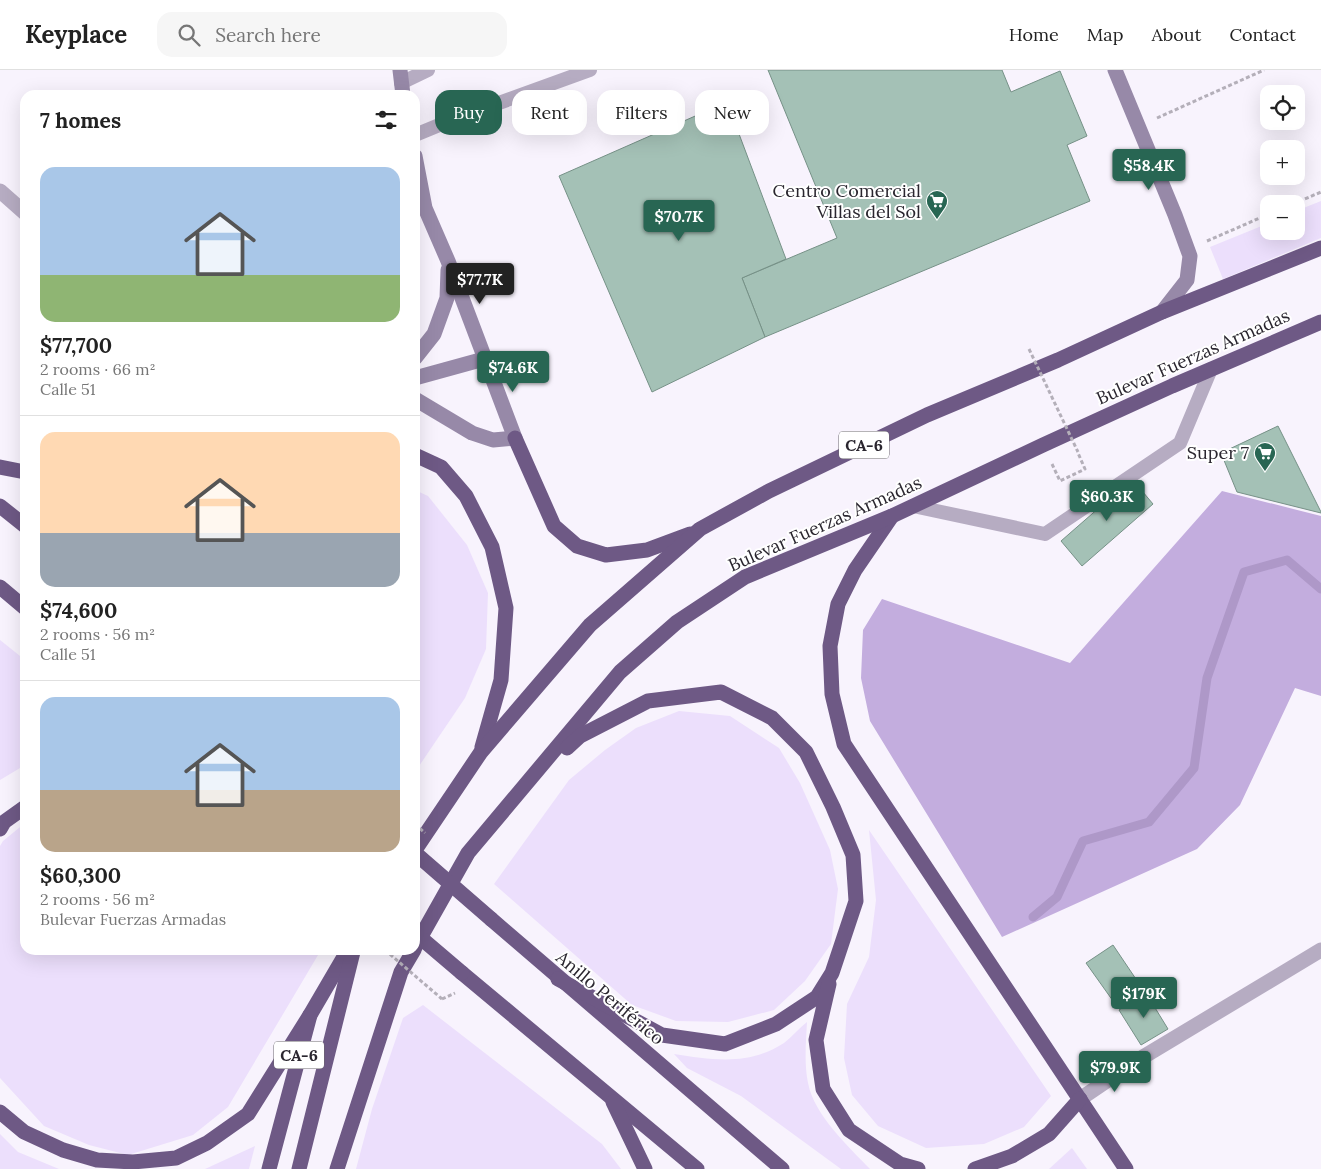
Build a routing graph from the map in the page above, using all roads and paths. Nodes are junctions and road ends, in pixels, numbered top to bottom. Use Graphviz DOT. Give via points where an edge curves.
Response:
graph roads {
  1 [pos="428,70"];
  2 [pos="590,70"];
  3 [pos="1115,70"];
  4 [pos="1264,70"];
  5 [pos="401,83"];
  6 [pos="1138,126"];
  7 [pos="420,133"];
  8 [pos="0,191"];
  9 [pos="1321,192"];
  10 [pos="1305,199"];
  11 [pos="20,209"];
  12 [pos="420,210"];
  13 [pos="1260,218"];
  14 [pos="1321,248"];
  15 [pos="1187,249"];
  16 [pos="448,261"];
  17 [pos="1162,312"];
  18 [pos="1321,322"];
  19 [pos="1029,349"];
  20 [pos="420,352"];
  21 [pos="484,359"];
  22 [pos="1211,369"];
  23 [pos="420,377"];
  24 [pos="420,402"];
  25 [pos="515,438"];
  26 [pos="420,458"];
  27 [pos="0,467"];
  28 [pos="20,471"];
  29 [pos="1060,481"];
  30 [pos="0,506"];
  31 [pos="913,506"];
  32 [pos="892,516"];
  33 [pos="20,522"];
  34 [pos="700,530"];
  35 [pos="0,587"];
  36 [pos="20,604"];
  37 [pos="481,752"];
  38 [pos="524,788"];
  39 [pos="20,811"];
  40 [pos="0,829"];
  41 [pos="420,844"];
  42 [pos="420,855"];
  43 [pos="420,937"];
  44 [pos="420,938"];
  45 [pos="1321,950"];
  46 [pos="345,955"];
  47 [pos="352,955"];
  48 [pos="391,955"];
  49 [pos="411,955"];
  50 [pos="832,973"];
  51 [pos="558,979"];
  52 [pos="442,999"];
  53 [pos="310,1015"];
  54 [pos="611,1096"];
  55 [pos="1080,1099"];
  56 [pos="0,1112"];
  57 [pos="269,1169"];
  58 [pos="299,1169"];
  59 [pos="337,1169"];
  60 [pos="645,1169"];
  61 [pos="697,1169"];
  62 [pos="782,1169"];
  63 [pos="918,1169"];
  64 [pos="975,1169"];
  65 [pos="1126,1169"];
  1 -- 5 [label="lane"];
  2 -- 7 [label="lane"];
  3 -- 6 [label="street"];
  4 -- 6 [label="path"];
  6 -- 15 [label="street"];
  8 -- 11 [label="street"];
  9 -- 10 [label="path"];
  12 -- 16 [label="street"];
  13 -- 15 [label="path"];
  14 -- 17 [label="highway, CA-6"];
  15 -- 17 [label="street" via="1190,256 1187,280"];
  16 -- 20 [label="street" via="447,298 434,334"];
  16 -- 21 [label="street"];
  17 -- 34 [label="highway, CA-6" via="927,415 769,491"];
  18 -- 22 [label="highway, Bulevar Fuerzas Armadas"];
  19 -- 29 [label="path, bridge" via="1085,469"];
  21 -- 23 [label="street"];
  21 -- 25 [label="street"];
  22 -- 31 [label="highway, Bulevar Fuerzas Armadas"];
  22 -- 31 [label="lane" via="1180,443 1044,534"];
  24 -- 25 [label="street" via="472,432 493,440"];
  25 -- 34 [label="highway" via="554,526 577,546 606,555 647,550"];
  26 -- 37 [label="highway" via="441,468 466,496 492,547 506,608 501,680"];
  27 -- 28 [label="highway"];
  30 -- 33 [label="highway"];
  31 -- 32 [label="highway, Bulevar Fuerzas Armadas"];
  32 -- 38 [label="highway, Bulevar Fuerzas Armadas" via="745,577 677,622 620,672"];
  32 -- 55 [label="highway" via="855,570 838,604 830,655 832,694 844,744"];
  34 -- 37 [label="highway, CA-6" via="590,625"];
  35 -- 36 [label="highway"];
  37 -- 41 [label="highway, CA-6"];
  38 -- 44 [label="highway, Bulevar Fuerzas Armadas" via="468,854"];
  38 -- 50 [label="highway" via="580,736 648,701 721,692 772,718 806,752 853,855 856,901"];
  39 -- 40 [label="highway"];
  42 -- 51 [label="highway, Anillo Periférico, bridge"];
  43 -- 54 [label="highway, bridge"];
  45 -- 55 [label="street" via="1133,1063"];
  46 -- 53 [label="highway, CA-6"];
  47 -- 58 [label="highway"];
  48 -- 52 [label="path, bridge"];
  49 -- 59 [label="highway, Bulevar Fuerzas Armadas" via="401,972"];
  50 -- 51 [label="highway" via="817,997 784,1019 725,1044 662,1035"];
  50 -- 63 [label="highway" via="816,1040 822,1089 849,1130 900,1164"];
  51 -- 62 [label="highway, Anillo Periférico"];
  53 -- 56 [label="highway" via="248,1114 206,1143 176,1158 133,1162 97,1160 63,1150 24,1132"];
  53 -- 57 [label="highway, CA-6"];
  54 -- 60 [label="highway"];
  54 -- 61 [label="highway"];
  55 -- 64 [label="highway" via="1049,1134 1012,1156"];
  55 -- 65 [label="highway"];
}
